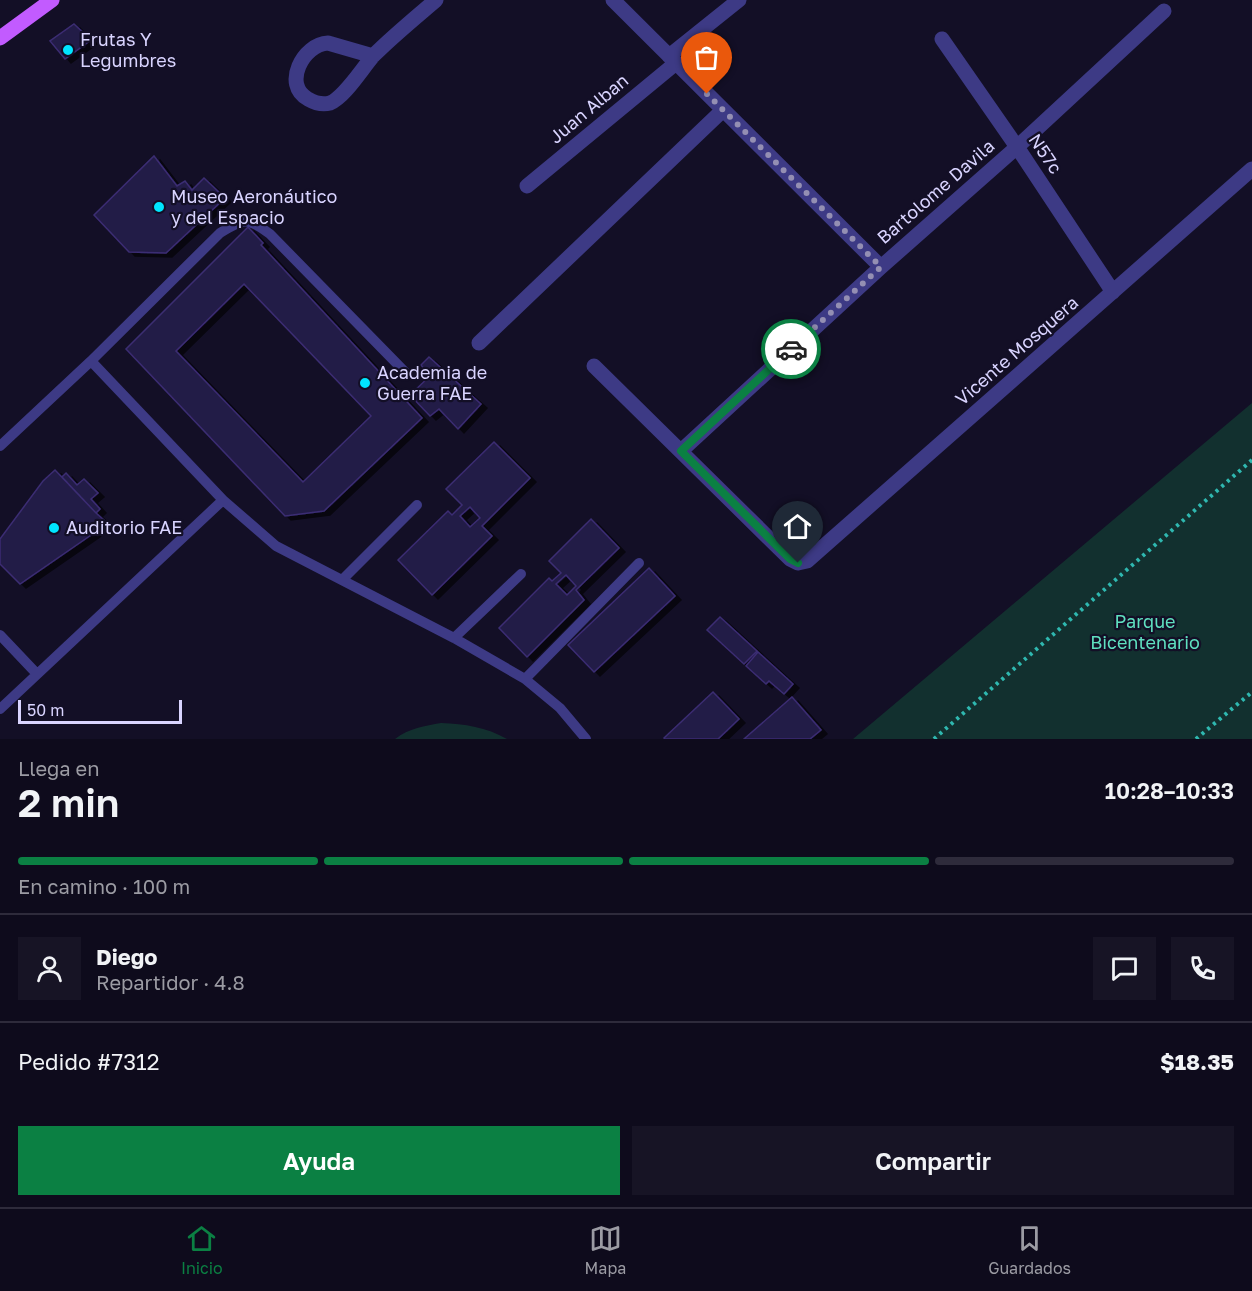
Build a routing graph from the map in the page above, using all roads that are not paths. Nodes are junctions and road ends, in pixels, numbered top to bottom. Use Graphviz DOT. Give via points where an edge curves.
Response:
graph roads {
  1 [pos="51,0"];
  2 [pos="436,0"];
  3 [pos="613,0"];
  4 [pos="738,0"];
  5 [pos="1164,11"];
  6 [pos="0,38"];
  7 [pos="942,39"];
  8 [pos="374,56"];
  9 [pos="672,59"];
  10 [pos="723,110"];
  11 [pos="1017,147"];
  12 [pos="1252,169"];
  13 [pos="526,186"];
  14 [pos="881,267"];
  15 [pos="1113,292"];
  16 [pos="479,344"];
  17 [pos="91,361"];
  18 [pos="594,366"];
  19 [pos="408,374"];
  20 [pos="0,446"];
  21 [pos="681,451"];
  22 [pos="223,500"];
  23 [pos="417,505"];
  24 [pos="639,563"];
  25 [pos="521,574"];
  26 [pos="342,580"];
  27 [pos="0,636"];
  28 [pos="454,638"];
  29 [pos="37,674"];
  30 [pos="525,679"];
  31 [pos="0,709"];
  32 [pos="586,739"];
  1 -- 6 [label="main road"];
  2 -- 8 [label="street"];
  3 -- 9 [label="street"];
  4 -- 9 [label="street, Juan Alban"];
  5 -- 11 [label="street, Bartolome Davila"];
  7 -- 11 [label="street, N57c"];
  8 -- 8 [label="street" via="322,43 310,51 295,74 299,92 306,99 329,103 342,94"];
  9 -- 10 [label="street"];
  9 -- 13 [label="street, Juan Alban"];
  10 -- 14 [label="street"];
  10 -- 16 [label="street"];
  11 -- 14 [label="street, Bartolome Davila"];
  11 -- 15 [label="street, N57c"];
  12 -- 15 [label="street, Vicente Mosquera"];
  14 -- 21 [label="street, Bartolome Davila"];
  15 -- 21 [label="street, Vicente Mosquera" via="807,561 798,563 790,559"];
  17 -- 19 [label="lane" via="220,233 240,221 255,223 270,234"];
  17 -- 20 [label="lane"];
  17 -- 22 [label="lane"];
  18 -- 21 [label="street"];
  22 -- 26 [label="lane" via="276,546"];
  22 -- 29 [label="lane"];
  23 -- 26 [label="lane"];
  24 -- 30 [label="lane"];
  25 -- 28 [label="lane"];
  26 -- 28 [label="lane"];
  27 -- 29 [label="lane"];
  28 -- 30 [label="lane"];
  29 -- 31 [label="lane"];
  30 -- 32 [label="lane" via="561,708"];
}
